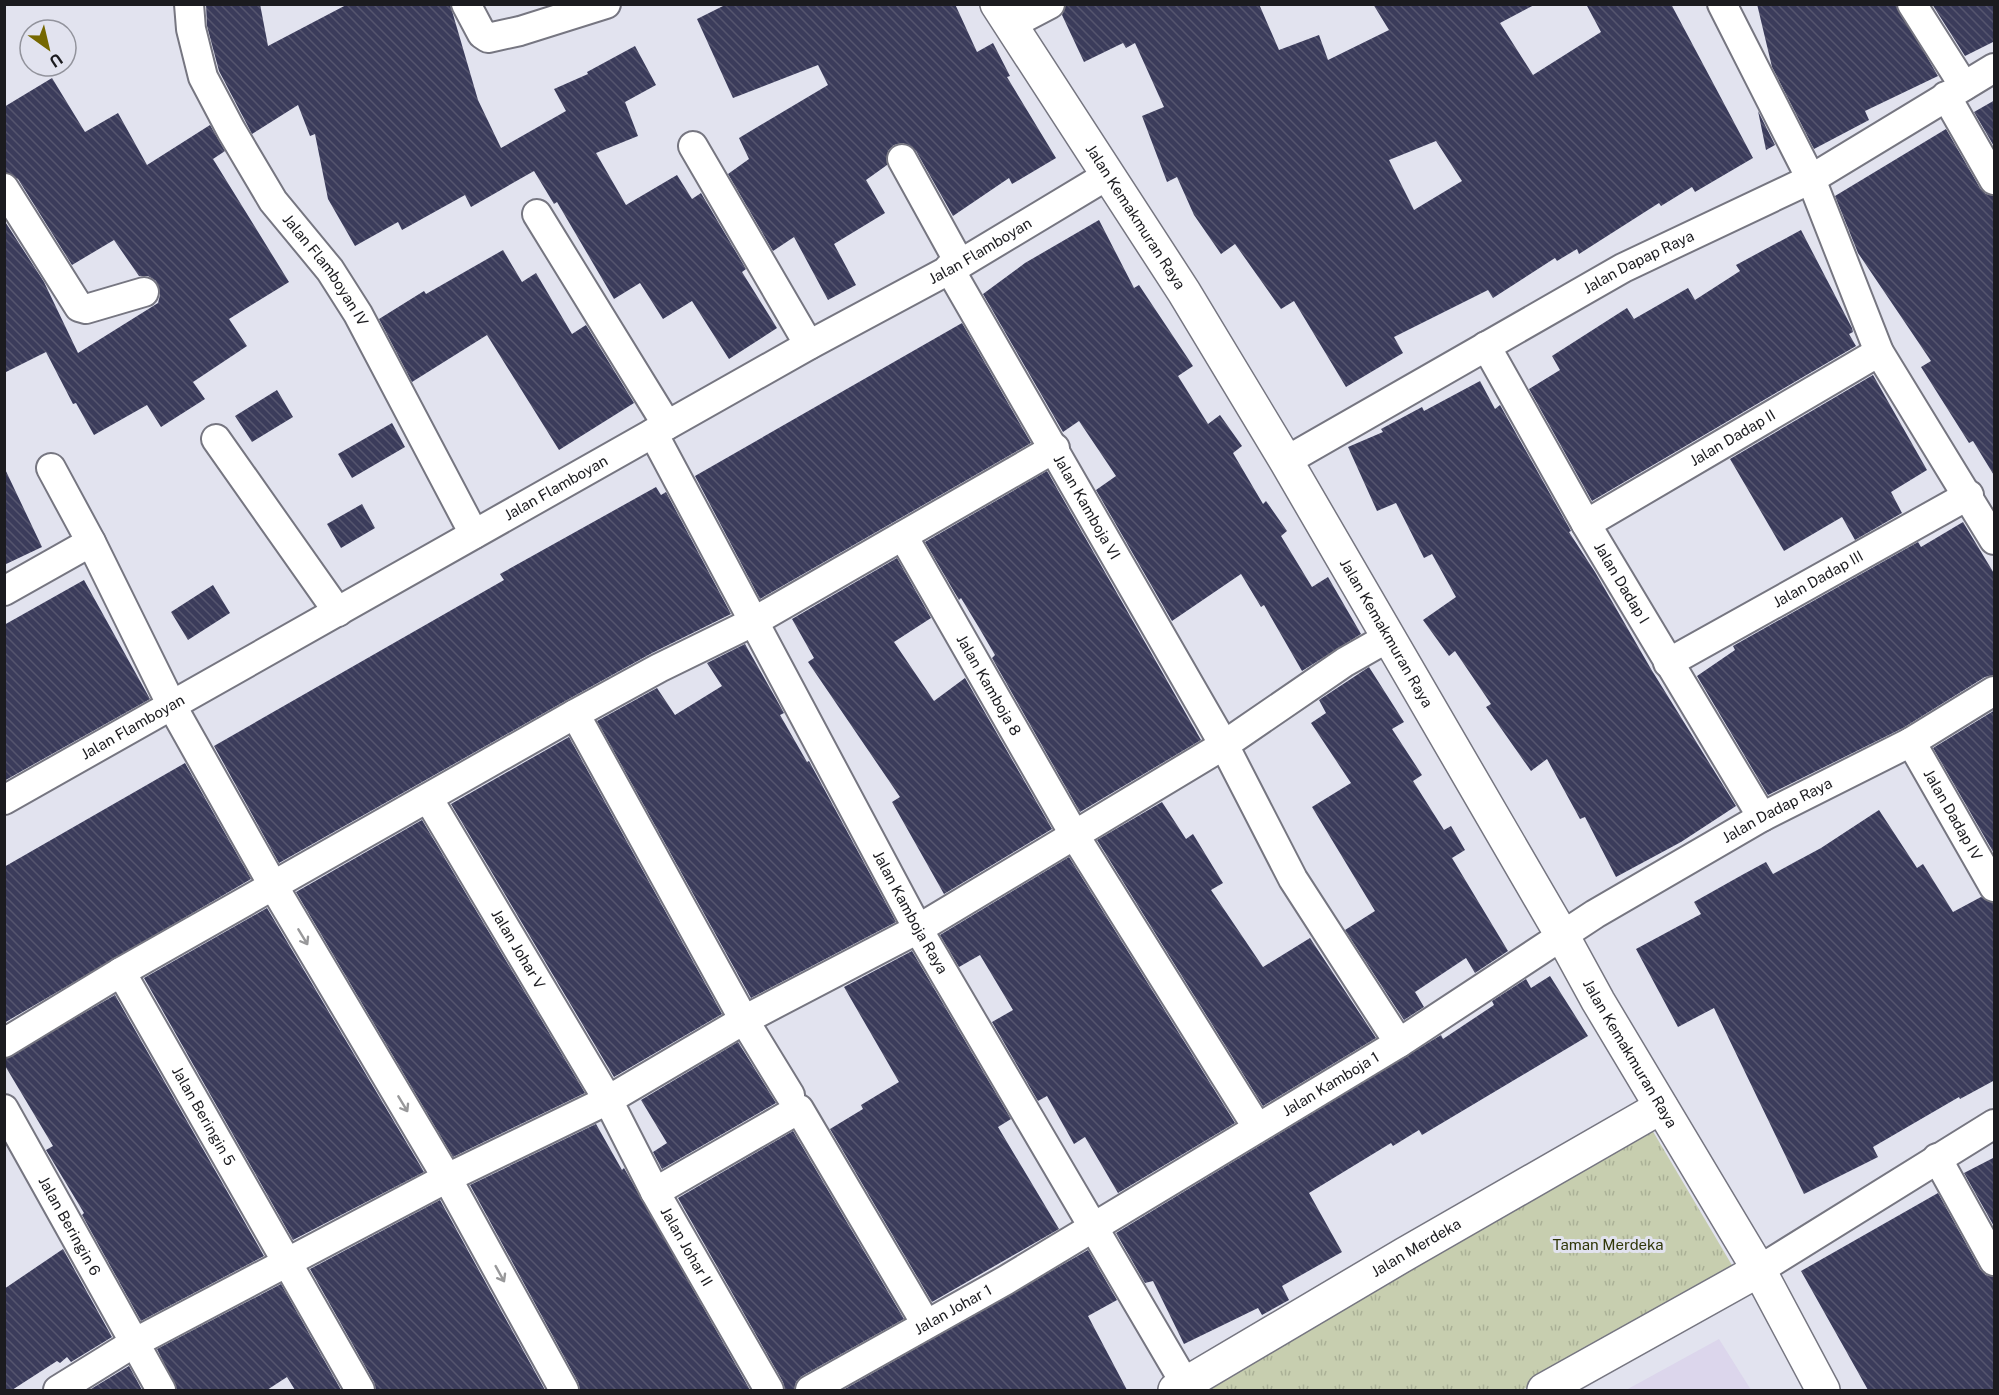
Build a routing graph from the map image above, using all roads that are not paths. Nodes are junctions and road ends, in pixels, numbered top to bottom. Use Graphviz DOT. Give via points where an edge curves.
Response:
graph roads {
  1 [pos="189,4"];
  2 [pos="466,4"];
  3 [pos="606,4"];
  4 [pos="1050,4"];
  5 [pos="1722,4"];
  6 [pos="1912,4"];
  7 [pos="1004,15"];
  8 [pos="1995,68"];
  9 [pos="1955,91"];
  10 [pos="693,146"];
  11 [pos="902,159"];
  12 [pos="1107,175"];
  13 [pos="1811,179"];
  14 [pos="1995,180"];
  15 [pos="4,188"];
  16 [pos="537,214"];
  17 [pos="955,266"];
  18 [pos="144,292"];
  19 [pos="809,345"];
  20 [pos="1486,346"];
  21 [pos="1879,352"];
  22 [pos="660,429"];
  23 [pos="216,439"];
  24 [pos="1055,448"];
  25 [pos="1286,461"];
  26 [pos="51,468"];
  27 [pos="1969,495"];
  28 [pos="1586,524"];
  29 [pos="474,534"];
  30 [pos="903,536"];
  31 [pos="1995,540"];
  32 [pos="91,542"];
  33 [pos="4,591"];
  34 [pos="338,612"];
  35 [pos="753,622"];
  36 [pos="1389,637"];
  37 [pos="1668,663"];
  38 [pos="1995,691"];
  39 [pos="172,706"];
  40 [pos="575,714"];
  41 [pos="1911,742"];
  42 [pos="1224,745"];
  43 [pos="428,798"];
  44 [pos="4,800"];
  45 [pos="1762,817"];
  46 [pos="1075,836"];
  47 [pos="274,887"];
  48 [pos="1995,887"];
  49 [pos="918,928"];
  50 [pos="1563,937"];
  51 [pos="121,972"];
  52 [pos="744,1020"];
  53 [pos="4,1043"];
  54 [pos="1399,1043"];
  55 [pos="790,1095"];
  56 [pos="608,1100"];
  57 [pos="1661,1107"];
  58 [pos="4,1109"];
  59 [pos="1995,1124"];
  60 [pos="1257,1127"];
  61 [pos="1937,1158"];
  62 [pos="447,1178"];
  63 [pos="655,1192"];
  64 [pos="1094,1226"];
  65 [pos="1995,1261"];
  66 [pos="287,1262"];
  67 [pos="1759,1270"];
  68 [pos="926,1324"];
  69 [pos="134,1343"];
  70 [pos="1183,1388"];
  71 [pos="58,1390"];
  72 [pos="161,1390"];
  73 [pos="360,1390"];
  74 [pos="564,1390"];
  75 [pos="770,1390"];
  76 [pos="810,1390"];
  77 [pos="1544,1390"];
  78 [pos="1823,1390"];
  1 -- 29 [label="street, Jalan Flamboyan IV" via="203,77 231,130 273,201 330,270 358,314"];
  2 -- 3 [label="street" via="488,38 520,32"];
  4 -- 7 [label="street"];
  5 -- 13 [label="street"];
  6 -- 9 [label="street"];
  7 -- 12 [label="main road, Jalan Kemakmuran Raya"];
  8 -- 9 [label="street, Jalan Dapap Raya"];
  9 -- 13 [label="street, Jalan Dapap Raya"];
  9 -- 14 [label="street"];
  10 -- 19 [label="street"];
  11 -- 17 [label="street, Jalan Kamboja VI"];
  12 -- 17 [label="street, Jalan Flamboyan"];
  12 -- 25 [label="main road, Jalan Kemakmuran Raya" via="1184,292"];
  13 -- 20 [label="street, Jalan Dapap Raya" via="1623,268"];
  13 -- 21 [label="street"];
  15 -- 18 [label="street" via="79,307 86,309"];
  16 -- 22 [label="street, Jalan Kamboja Raya"];
  17 -- 19 [label="street, Jalan Flamboyan"];
  17 -- 24 [label="street, Jalan Kamboja VI"];
  19 -- 22 [label="street, Jalan Flamboyan"];
  20 -- 25 [label="street, Jalan Dapap Raya"];
  20 -- 28 [label="street, Jalan Dadap I"];
  21 -- 27 [label="street"];
  21 -- 28 [label="street, Jalan Dadap II"];
  22 -- 29 [label="street, Jalan Flamboyan"];
  22 -- 35 [label="street, Jalan Kamboja Raya"];
  23 -- 34 [label="street"];
  24 -- 30 [label="street"];
  24 -- 42 [label="street, Jalan Kamboja VI"];
  25 -- 36 [label="main road, Jalan Kemakmuran Raya"];
  26 -- 32 [label="street"];
  27 -- 31 [label="street"];
  27 -- 37 [label="street, Jalan Dadap III"];
  28 -- 37 [label="street, Jalan Dadap I"];
  29 -- 34 [label="street, Jalan Flamboyan"];
  30 -- 35 [label="street"];
  30 -- 46 [label="street, Jalan Kamboja 8"];
  32 -- 33 [label="street"];
  32 -- 39 [label="street"];
  34 -- 39 [label="street, Jalan Flamboyan"];
  35 -- 40 [label="street"];
  35 -- 49 [label="street, Jalan Kamboja Raya"];
  36 -- 42 [label="street"];
  36 -- 50 [label="main road, Jalan Kemakmuran Raya"];
  37 -- 45 [label="street, Jalan Dadap I"];
  38 -- 41 [label="street, Jalan Dadap Raya"];
  39 -- 44 [label="street, Jalan Flamboyan"];
  39 -- 47 [label="street"];
  40 -- 43 [label="street"];
  40 -- 52 [label="street"];
  41 -- 45 [label="street, Jalan Dadap Raya"];
  41 -- 48 [label="street, Jalan Dadap IV"];
  42 -- 46 [label="street"];
  42 -- 54 [label="street, Jalan Kamboja VI" via="1293,879"];
  43 -- 47 [label="street"];
  43 -- 56 [label="street, Jalan Johar V"];
  45 -- 50 [label="street, Jalan Dadap Raya"];
  46 -- 49 [label="street"];
  46 -- 60 [label="street, Jalan Kamboja 8"];
  47 -- 51 [label="street"];
  47 -- 62 [label="street, one-way"];
  49 -- 52 [label="street"];
  49 -- 64 [label="street, Jalan Kamboja Raya"];
  50 -- 54 [label="street, Jalan Kamboja 1"];
  50 -- 57 [label="main road, Jalan Kemakmuran Raya"];
  51 -- 53 [label="street"];
  51 -- 66 [label="street, Jalan Beringin 5"];
  52 -- 55 [label="street"];
  52 -- 56 [label="street"];
  54 -- 60 [label="street, Jalan Kamboja 1"];
  56 -- 62 [label="street"];
  56 -- 63 [label="street, Jalan Johar II"];
  57 -- 67 [label="main road, Jalan Kemakmuran Raya"];
  57 -- 70 [label="main road, Jalan Merdeka"];
  58 -- 69 [label="street, Jalan Beringin 6"];
  59 -- 61 [label="street"];
  60 -- 64 [label="street, Jalan Kamboja 1"];
  61 -- 65 [label="street"];
  61 -- 67 [label="street"];
  62 -- 66 [label="street"];
  62 -- 74 [label="street, one-way"];
  63 -- 68 [label="street" via="799,1109"];
  63 -- 75 [label="street, Jalan Johar II"];
  64 -- 68 [label="street, Jalan Johar 1"];
  64 -- 70 [label="street, Jalan Kamboja Raya"];
  66 -- 69 [label="street"];
  66 -- 73 [label="street, Jalan Beringin 5"];
  67 -- 77 [label="main road"];
  67 -- 78 [label="main road, Jalan Kemakmuran Raya"];
  68 -- 76 [label="street, Jalan Johar 1"];
  69 -- 71 [label="street"];
  69 -- 72 [label="street, Jalan Beringin 6"];
}
